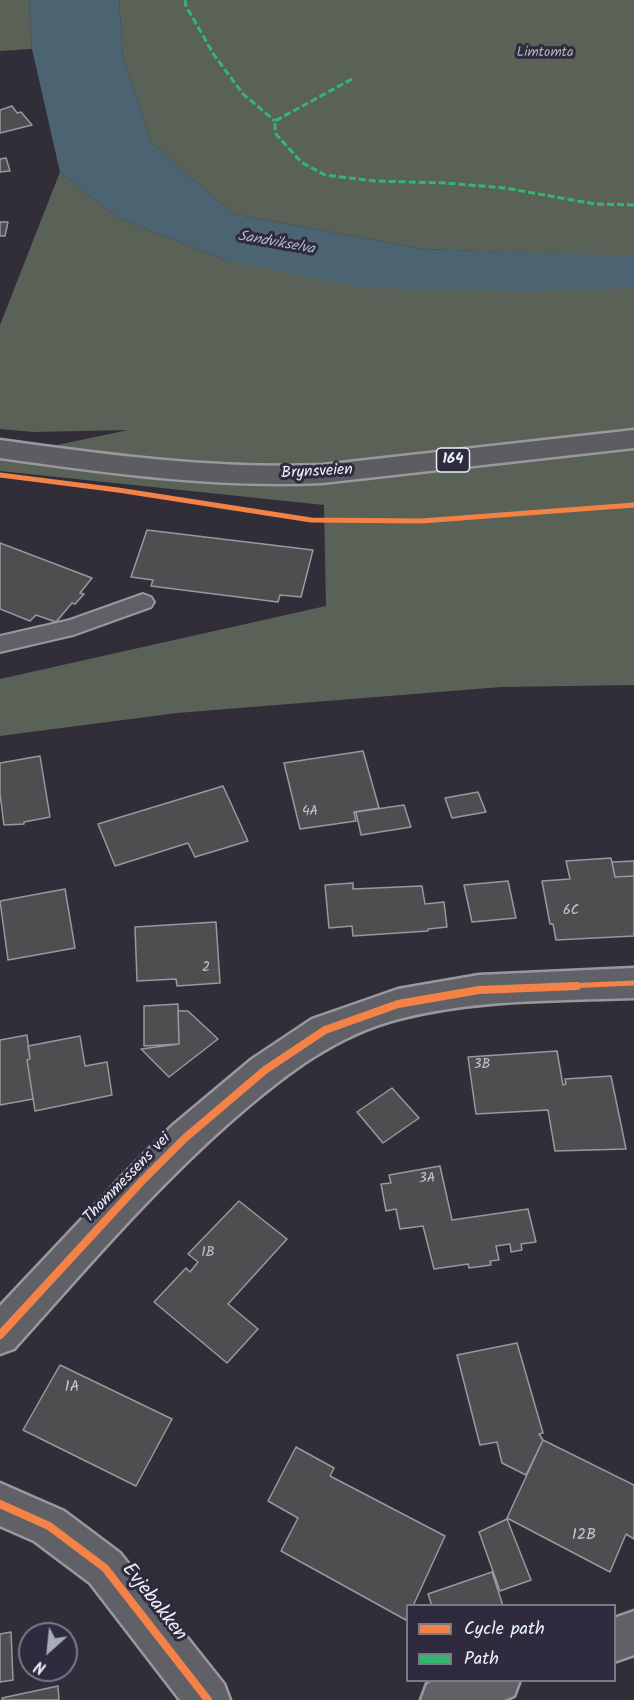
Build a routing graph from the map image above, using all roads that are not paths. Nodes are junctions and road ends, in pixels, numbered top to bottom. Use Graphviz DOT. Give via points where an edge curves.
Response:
graph roads {
  1 [pos="634,439"];
  2 [pos="0,449"];
  3 [pos="143,602"];
  4 [pos="0,644"];
  5 [pos="634,984"];
  6 [pos="0,1335"];
  7 [pos="0,1504"];
  8 [pos="634,1633"];
  9 [pos="616,1640"];
  10 [pos="492,1682"];
  11 [pos="208,1700"];
  12 [pos="443,1700"];
  1 -- 2 [label="main road, Brynsveien / 164" via="297,475 168,470"];
  3 -- 4 [label="lane" via="73,627"];
  5 -- 6 [label="street, Thommessens vei" via="479,990 398,1004 325,1030 265,1070 185,1138"];
  7 -- 11 [label="street, Evjebakken" via="49,1526 105,1568"];
  8 -- 9 [label="street"];
  10 -- 12 [label="street"];
}
